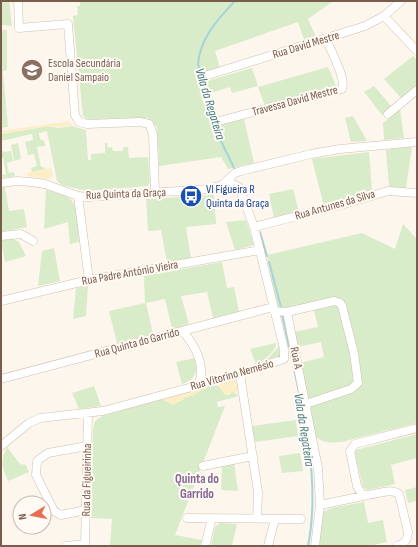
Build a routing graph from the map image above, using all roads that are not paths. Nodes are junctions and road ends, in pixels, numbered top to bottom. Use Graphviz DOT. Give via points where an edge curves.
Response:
graph roads {
  1 [pos="18,1"];
  2 [pos="401,1"];
  3 [pos="384,16"];
  4 [pos="326,39"];
  5 [pos="416,50"];
  6 [pos="205,76"];
  7 [pos="417,90"];
  8 [pos="388,114"];
  9 [pos="219,121"];
  10 [pos="417,142"];
  11 [pos="227,181"];
  12 [pos="1,183"];
  13 [pos="155,193"];
  14 [pos="417,193"];
  15 [pos="78,196"];
  16 [pos="254,227"];
  17 [pos="1,236"];
  18 [pos="33,241"];
  19 [pos="260,250"];
  20 [pos="89,280"];
  21 [pos="1,300"];
  22 [pos="274,309"];
  23 [pos="287,312"];
  24 [pos="183,330"];
  25 [pos="240,374"];
  26 [pos="1,379"];
  27 [pos="198,385"];
  28 [pos="306,404"];
  29 [pos="88,414"];
  30 [pos="417,428"];
  31 [pos="1,446"];
  32 [pos="87,446"];
  33 [pos="253,456"];
  34 [pos="203,466"];
  35 [pos="370,495"];
  36 [pos="320,506"];
  37 [pos="86,510"];
  38 [pos="187,518"];
  39 [pos="212,518"];
  40 [pos="257,519"];
  41 [pos="275,519"];
  42 [pos="301,519"];
  43 [pos="85,545"];
  44 [pos="66,546"];
  45 [pos="205,546"];
  46 [pos="268,546"];
  47 [pos="315,546"];
  48 [pos="397,546"];
  1 -- 13 [label="street" via="19,28 68,24 75,115 79,122 149,124 153,134"];
  2 -- 3 [label="street, Rua David Mestre"];
  3 -- 4 [label="street, Rua David Mestre" via="365,26"];
  3 -- 5 [label="street"];
  4 -- 6 [label="street, Rua David Mestre"];
  4 -- 9 [label="street, Travessa David Mestre" via="343,79 342,89"];
  7 -- 8 [label="street"];
  10 -- 11 [label="street, Rua Quinta da Graça" via="354,147 311,154 241,170"];
  11 -- 13 [label="street, Rua Quinta da Graça" via="222,185 199,190"];
  11 -- 16 [label="street, Rua Vitorino Nemésio" via="239,187"];
  12 -- 15 [label="street, Rua Quinta da Graça" via="17,181 45,184"];
  13 -- 15 [label="street, Rua Quinta da Graça"];
  14 -- 16 [label="street, Rua Antunes da Silva" via="388,190"];
  15 -- 20 [label="street"];
  16 -- 19 [label="street, Rua Vitorino Nemésio"];
  17 -- 18 [label="street" via="21,234"];
  19 -- 20 [label="street, Rua Padre António Vieira"];
  19 -- 22 [label="street, Rua Vitorino Nemésio"];
  20 -- 21 [label="street, Rua Padre António Vieira"];
  22 -- 23 [label="street, Rua Quinta do Garrido"];
  22 -- 24 [label="street, Rua Quinta do Garrido"];
  22 -- 25 [label="street, Rua Vitorino Nemésio" via="284,359"];
  23 -- 28 [label="street, Rua A"];
  23 -- 28 [label="street, Rua Quinta do Garrido" via="334,301 340,303 354,353 358,377 355,386"];
  24 -- 26 [label="street, Rua Quinta do Garrido"];
  24 -- 27 [label="street" via="200,361 202,374"];
  25 -- 27 [label="street, Rua Vitorino Nemésio"];
  25 -- 33 [label="street"];
  27 -- 29 [label="street, Rua Vitorino Nemésio"];
  28 -- 36 [label="street, Rua A" via="318,468"];
  29 -- 31 [label="street, Rua Vitorino Nemésio" via="34,420"];
  29 -- 32 [label="street, Rua da Figueirinha"];
  30 -- 35 [label="street" via="352,447 350,456 358,490 362,494"];
  32 -- 37 [label="street, Rua da Figueirinha"];
  32 -- 37 [label="street" via="48,453 37,461 35,470 54,511 61,515"];
  33 -- 34 [label="street"];
  33 -- 40 [label="street" via="258,492"];
  35 -- 36 [label="street"];
  35 -- 48 [label="street" via="390,490 399,494 408,538"];
  36 -- 47 [label="street, Rua A"];
  37 -- 43 [label="street, Rua da Figueirinha"];
  38 -- 39 [label="street"];
  39 -- 40 [label="street"];
  39 -- 45 [label="street"];
  40 -- 41 [label="street"];
  41 -- 42 [label="street"];
  41 -- 46 [label="street"];
  43 -- 44 [label="street"];
}
